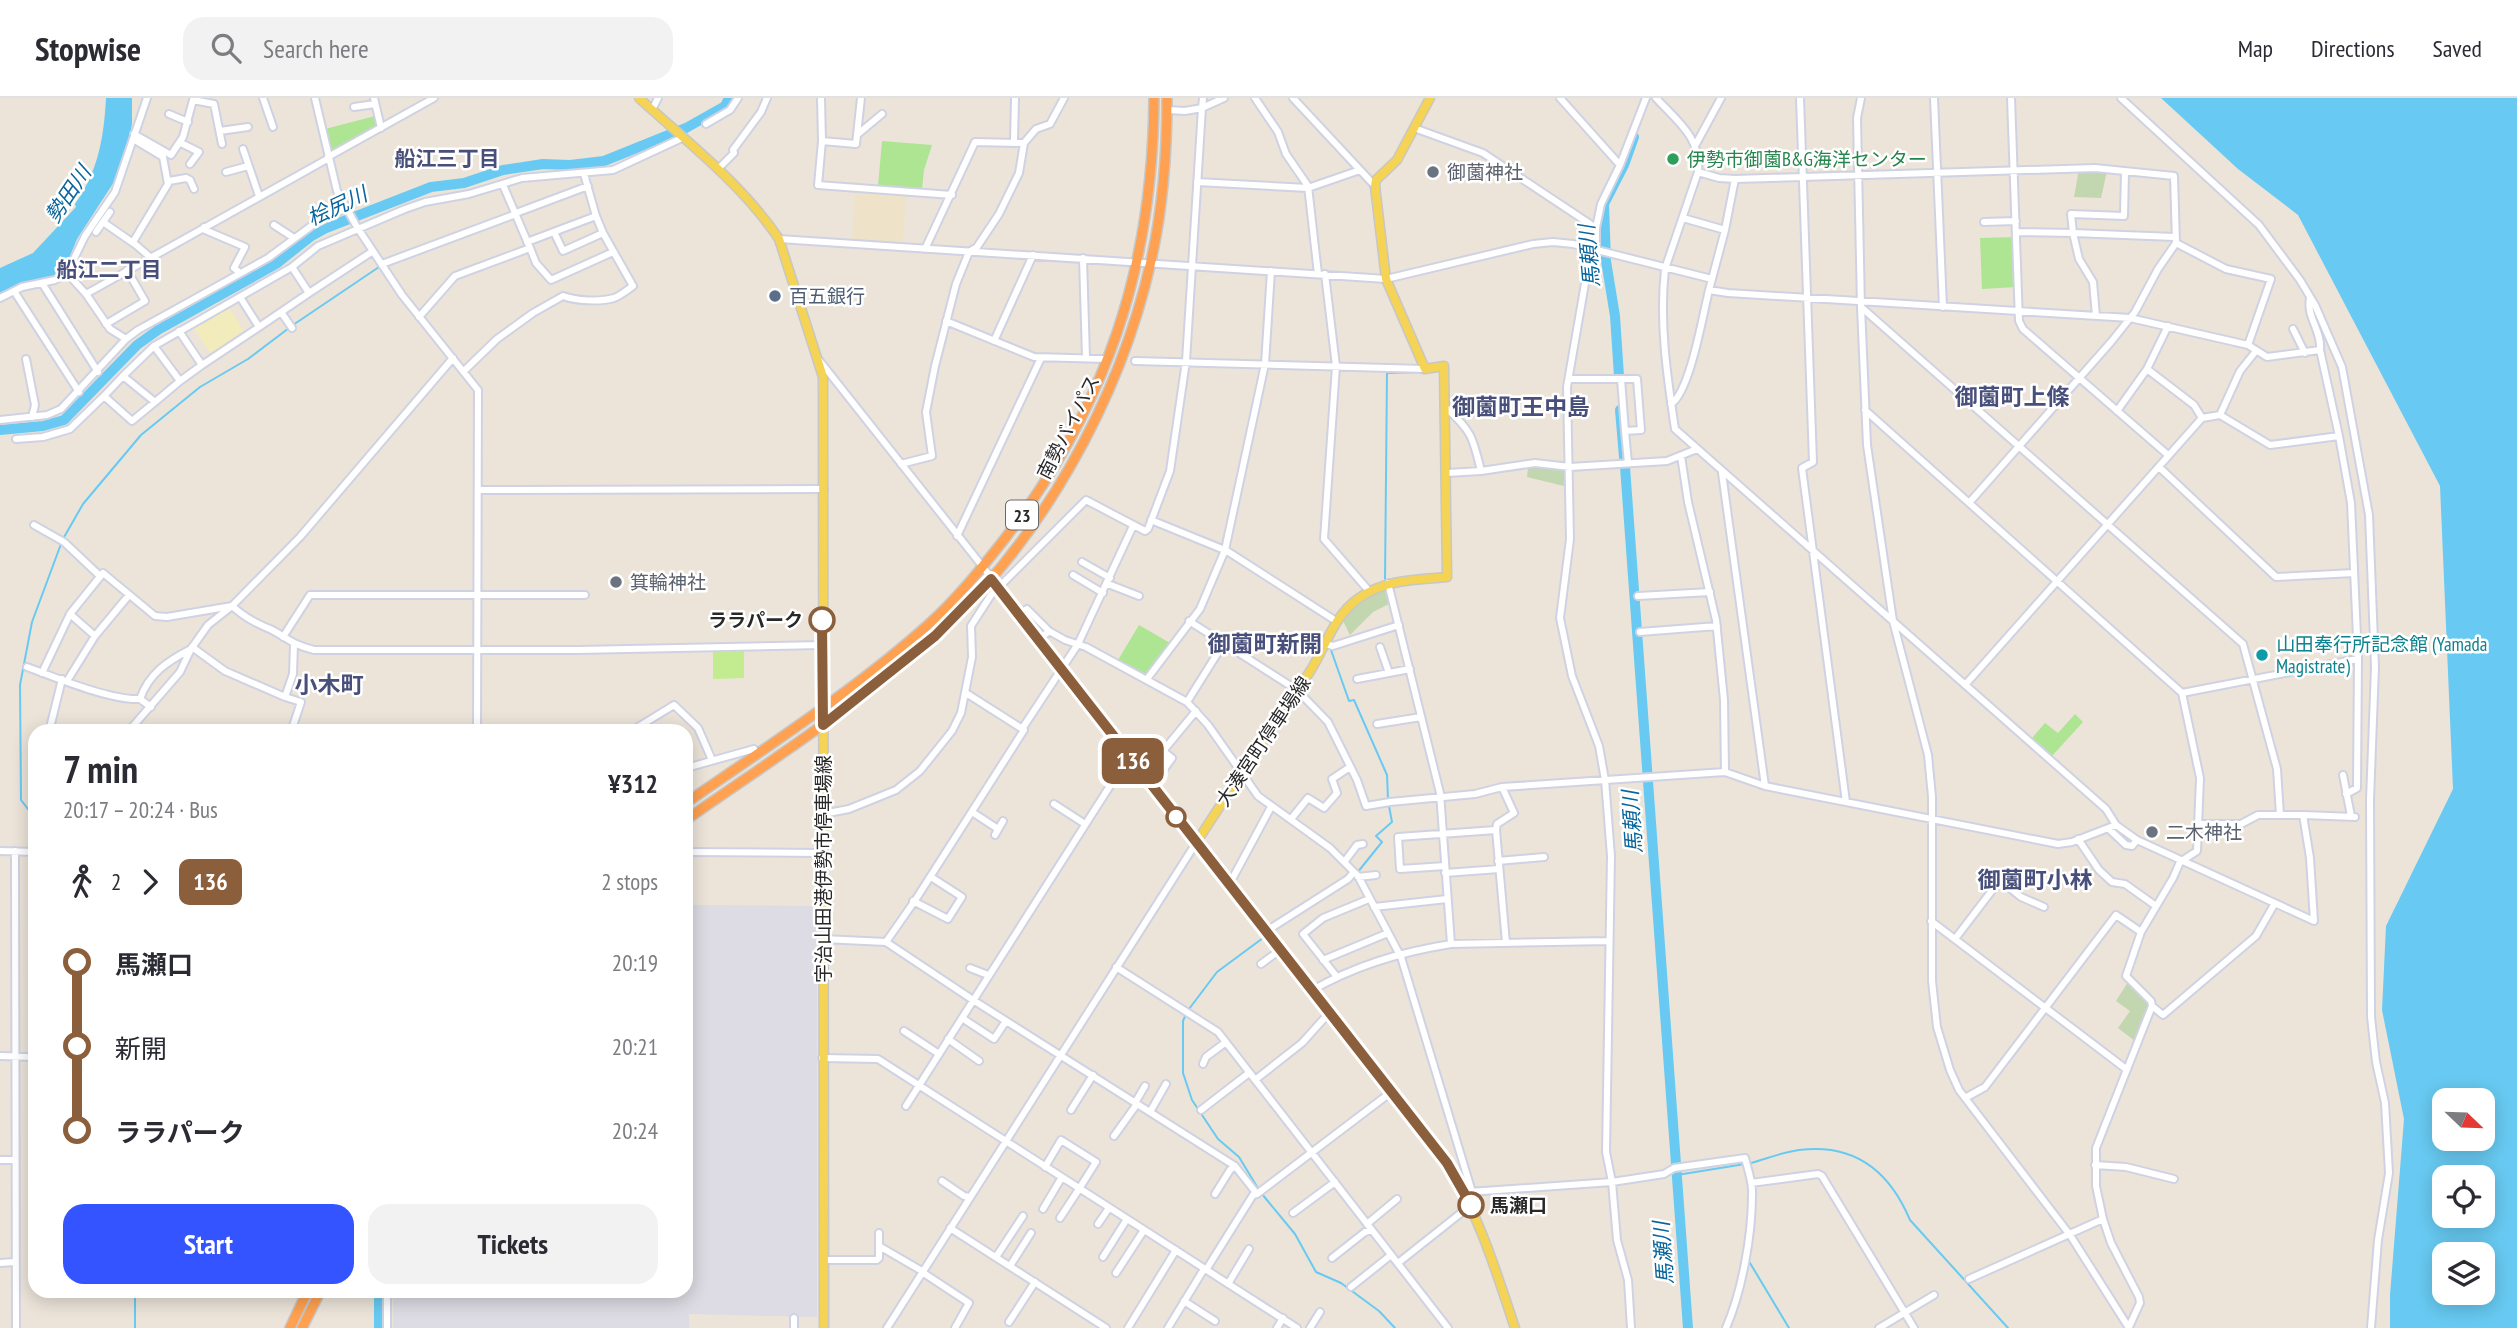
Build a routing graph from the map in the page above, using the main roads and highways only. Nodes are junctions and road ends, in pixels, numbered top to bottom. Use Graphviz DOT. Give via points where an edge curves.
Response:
graph roads {
  1 [pos="639,98"];
  2 [pos="1154,98"];
  3 [pos="1167,98"];
  4 [pos="1430,98"];
  5 [pos="654,103"];
  6 [pos="822,707"];
  7 [pos="823,725"];
  8 [pos="693,798"];
  9 [pos="693,815"];
  10 [pos="304,1298"];
  11 [pos="317,1298"];
  12 [pos="290,1328"];
  13 [pos="302,1328"];
  14 [pos="824,1328"];
  15 [pos="1515,1328"];
  1 -- 5 [label="main road, 宇治山田港伊勢市停車場線"];
  2 -- 6 [label="highway, 南勢バイパス / 23" via="1151,182 1138,261 1107,359 1057,464 982,568 931,622"];
  3 -- 7 [label="highway, 南勢バイパス / 23" via="1165,173 1151,262 1129,336 1082,444 1029,531 991,579 935,636"];
  4 -- 15 [label="main road, 大湊宮町停車場線" via="1396,160 1375,186 1386,279 1425,369 1444,366 1447,578 1388,583 1352,603 1336,621 1297,690 1196,843 1468,1192"];
  5 -- 6 [label="main road, 宇治山田港伊勢市停車場線" via="667,124 718,169 779,239 818,358 824,388"];
  6 -- 7 [label="main road, 宇治山田港伊勢市停車場線"];
  6 -- 8 [label="highway, 南勢バイパス / 23"];
  7 -- 9 [label="highway, 南勢バイパス / 23"];
  7 -- 14 [label="main road, 宇治山田港伊勢市停車場線"];
  10 -- 12 [label="highway"];
  11 -- 13 [label="highway"];
}
